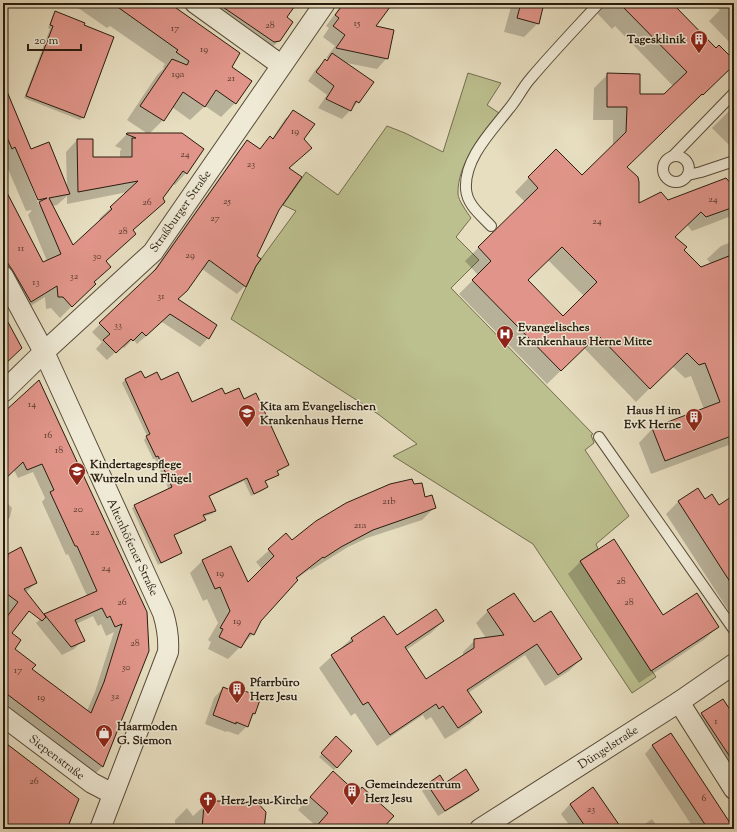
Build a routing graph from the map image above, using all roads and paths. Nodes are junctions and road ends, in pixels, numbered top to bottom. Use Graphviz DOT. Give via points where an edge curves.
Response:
graph roads {
  1 [pos="195,3"];
  2 [pos="325,3"];
  3 [pos="599,3"];
  4 [pos="281,66"];
  5 [pos="734,93"];
  6 [pos="673,156"];
  7 [pos="734,161"];
  8 [pos="688,174"];
  9 [pos="491,226"];
  10 [pos="3,276"];
  11 [pos="44,352"];
  12 [pos="3,392"];
  13 [pos="600,436"];
  14 [pos="734,630"];
  15 [pos="734,664"];
  16 [pos="679,702"];
  17 [pos="3,716"];
  18 [pos="734,789"];
  19 [pos="114,794"];
  20 [pos="100,829"];
  21 [pos="480,829"];
  1 -- 4 [label="street"];
  2 -- 4 [label="street, Straßburger Straße"];
  3 -- 9 [label="lane" via="530,79 509,110 482,141 475,155 468,172 466,189 469,204"];
  4 -- 11 [label="street, Straßburger Straße" via="153,252"];
  5 -- 6 [label="lane"];
  6 -- 8 [label="lane" via="687,160"];
  6 -- 8 [label="lane" via="668,158 663,167 666,177 675,182 685,179"];
  7 -- 8 [label="lane"];
  10 -- 11 [label="street, Altenhöfener Straße"];
  11 -- 12 [label="street, Straßburger Straße"];
  11 -- 19 [label="street, Altenhöfener Straße" via="163,613 167,627 168,652"];
  13 -- 14 [label="lane"];
  15 -- 16 [label="street, Düngelstraße"];
  16 -- 18 [label="street"];
  16 -- 21 [label="street, Düngelstraße"];
  17 -- 19 [label="street, Siepenstraße" via="92,783"];
  19 -- 20 [label="street, Altenhöfener Straße"];
}
